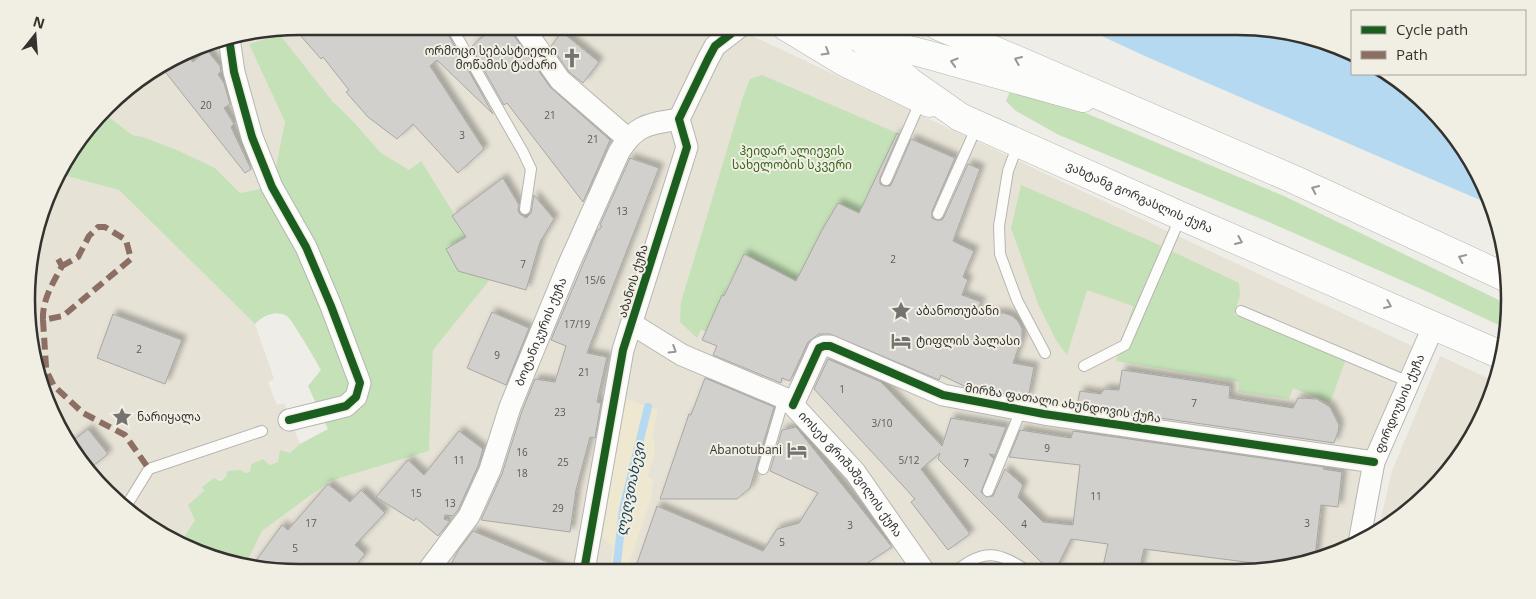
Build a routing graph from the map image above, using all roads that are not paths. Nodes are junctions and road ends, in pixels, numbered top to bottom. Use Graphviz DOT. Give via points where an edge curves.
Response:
graph roads {
  1 [pos="453,35"];
  2 [pos="528,35"];
  3 [pos="729,35"];
  4 [pos="799,35"];
  5 [pos="857,35"];
  6 [pos="864,35"];
  7 [pos="959,35"];
  8 [pos="230,44"];
  9 [pos="922,99"];
  10 [pos="1143,114"];
  11 [pos="679,119"];
  12 [pos="968,122"];
  13 [pos="628,138"];
  14 [pos="1018,143"];
  15 [pos="886,180"];
  16 [pos="525,209"];
  17 [pos="938,214"];
  18 [pos="1181,216"];
  19 [pos="1500,275"];
  20 [pos="1241,311"];
  21 [pos="632,324"];
  22 [pos="1434,325"];
  23 [pos="1045,353"];
  24 [pos="1496,353"];
  25 [pos="1084,366"];
  26 [pos="1409,382"];
  27 [pos="789,401"];
  28 [pos="1021,410"];
  29 [pos="289,420"];
  30 [pos="262,431"];
  31 [pos="1374,462"];
  32 [pos="763,469"];
  33 [pos="988,491"];
  34 [pos="129,501"];
  35 [pos="1361,533"];
  36 [pos="433,564"];
  37 [pos="585,564"];
  38 [pos="919,564"];
  39 [pos="966,564"];
  40 [pos="1017,564"];
  1 -- 16 [label="lane" via="531,170"];
  2 -- 13 [label="street" via="560,80"];
  3 -- 11 [label="street" via="715,46"];
  4 -- 9 [label="main road, ვახტანგ გორგასლის ქუჩა, one-way" via="846,64"];
  5 -- 12 [label="main road" via="910,82"];
  10 -- 6 [label="main road, one-way"];
  10 -- 7 [label="main road, one-way"];
  8 -- 29 [label="street" via="252,137 272,187 306,247 360,383 356,397 346,406"];
  9 -- 12 [label="main road, ვახტანგ გორგასლის ქუჩა"];
  9 -- 15 [label="lane"];
  19 -- 10 [label="main road, one-way"];
  11 -- 13 [label="street" via="643,127"];
  11 -- 21 [label="street, აბანოს ქუჩა" via="687,147"];
  12 -- 14 [label="main road, ვახტანგ გორგასლის ქუჩა"];
  12 -- 17 [label="lane"];
  13 -- 36 [label="street, ბოტანიკურის ქუჩა" via="568,266 510,407 490,470 470,516"];
  14 -- 18 [label="main road, ვახტანგ გორგასლის ქუჩა"];
  14 -- 23 [label="lane" via="1008,171 999,226 1000,254 1017,300"];
  18 -- 22 [label="main road, ვახტანგ გორგასლის ქუჩა, one-way"];
  18 -- 25 [label="lane" via="1125,345"];
  20 -- 26 [label="lane"];
  21 -- 27 [label="street, იოსებ გრიშაშვილის ქუჩა, one-way" via="682,356"];
  21 -- 37 [label="street, აბანოს ქუჩა" via="623,350"];
  22 -- 24 [label="main road, ვახტანგ გორგასლის ქუჩა"];
  22 -- 26 [label="street, ფირდოუსის ქუჩა"];
  26 -- 31 [label="street, ფირდოუსის ქუჩა"];
  27 -- 28 [label="street, მირზა ფათალი ახუნდოვის ქუჩა" via="819,348 830,346 942,395"];
  27 -- 32 [label="lane"];
  27 -- 38 [label="street, იოსებ გრიშაშვილის ქუჩა" via="855,472"];
  28 -- 31 [label="street, მირზა ფათალი ახუნდოვის ქუჩა"];
  28 -- 33 [label="lane"];
  30 -- 34 [label="lane" via="148,469"];
  31 -- 35 [label="street, ფირდოუსის ქუჩა"];
  39 -- 40 [label="lane" via="988,554 1006,557"];
}
